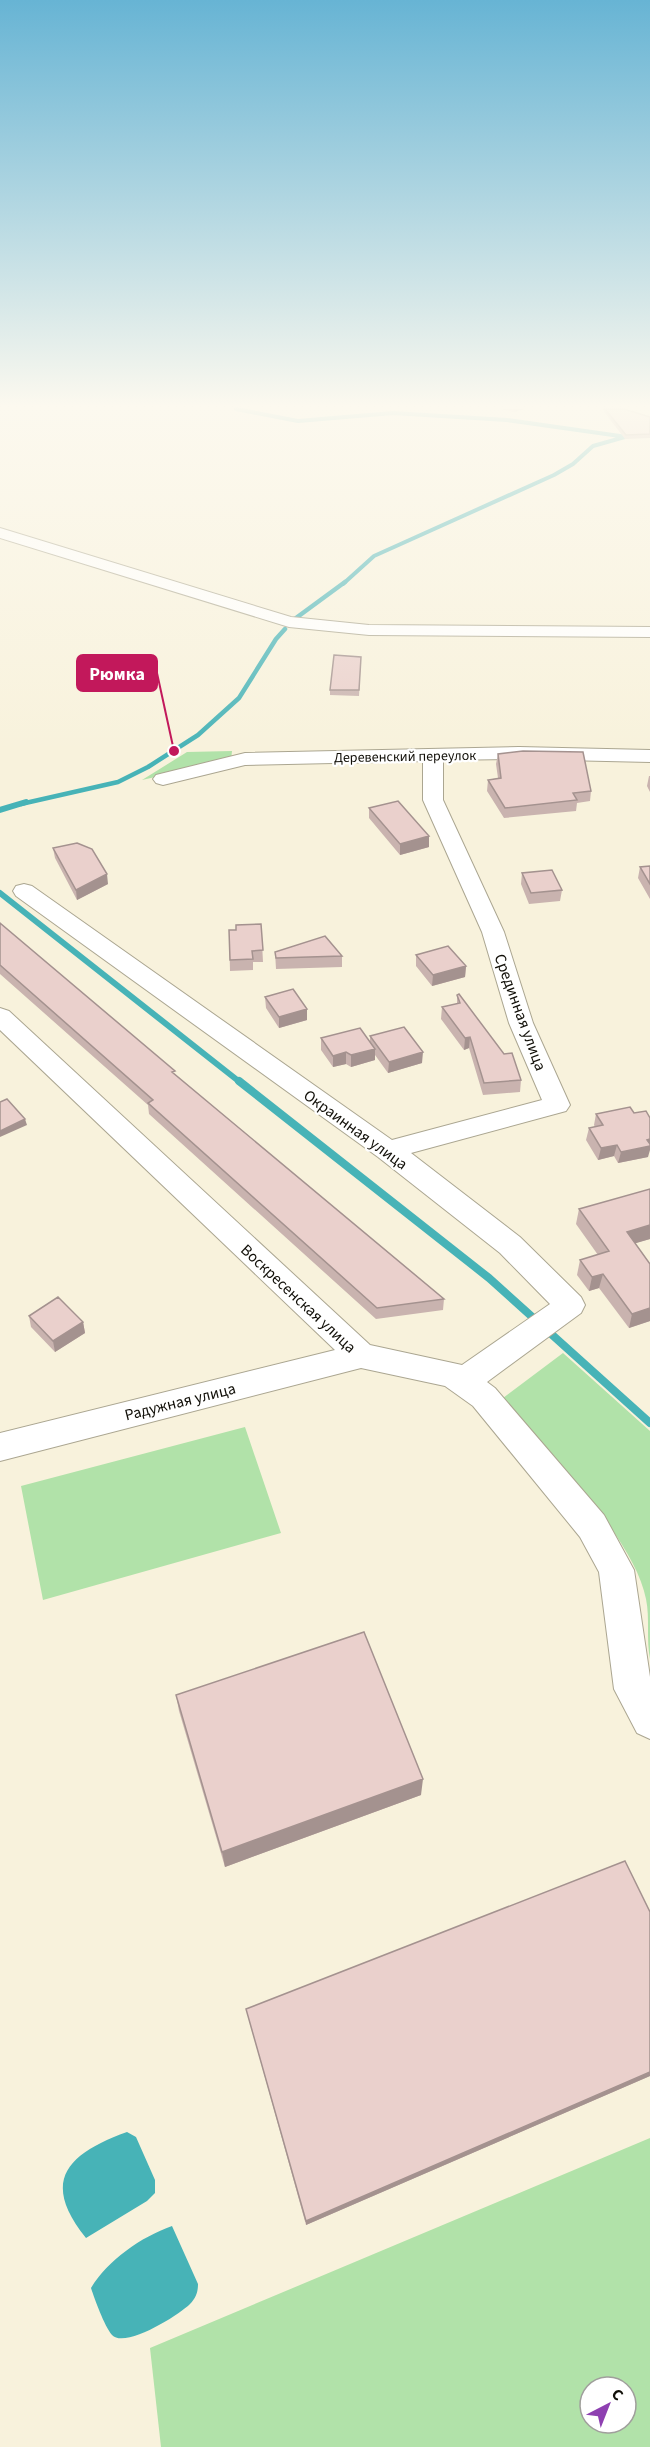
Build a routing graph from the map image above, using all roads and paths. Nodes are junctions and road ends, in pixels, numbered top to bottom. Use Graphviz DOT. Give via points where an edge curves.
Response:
graph roads {
  1 [pos="0,533"];
  2 [pos="650,632"];
  3 [pos="433,755"];
  4 [pos="650,756"];
  5 [pos="163,779"];
  6 [pos="24,891"];
  7 [pos="0,1016"];
  8 [pos="388,1150"];
  9 [pos="361,1356"];
  10 [pos="463,1382"];
  11 [pos="0,1447"];
  12 [pos="650,1720"];
  1 -- 2 [label="street" via="289,622 379,630"];
  3 -- 4 [label="street, Деревенский переулок"];
  3 -- 5 [label="street, Деревенский переулок" via="245,759"];
  3 -- 8 [label="street, Срединная улица" via="433,800 493,932 521,1023 556,1105"];
  6 -- 8 [label="street, Окраинная улица"];
  7 -- 9 [label="street, Воскресенская улица"];
  8 -- 10 [label="street, Окраинная улица" via="510,1245 570,1305"];
  9 -- 10 [label="street, Воскресенская улица" via="453,1375"];
  9 -- 11 [label="street, Радужная улица"];
  10 -- 12 [label="street, Воскресенская улица" via="484,1397 585,1518 616,1570 633,1689"];
}
